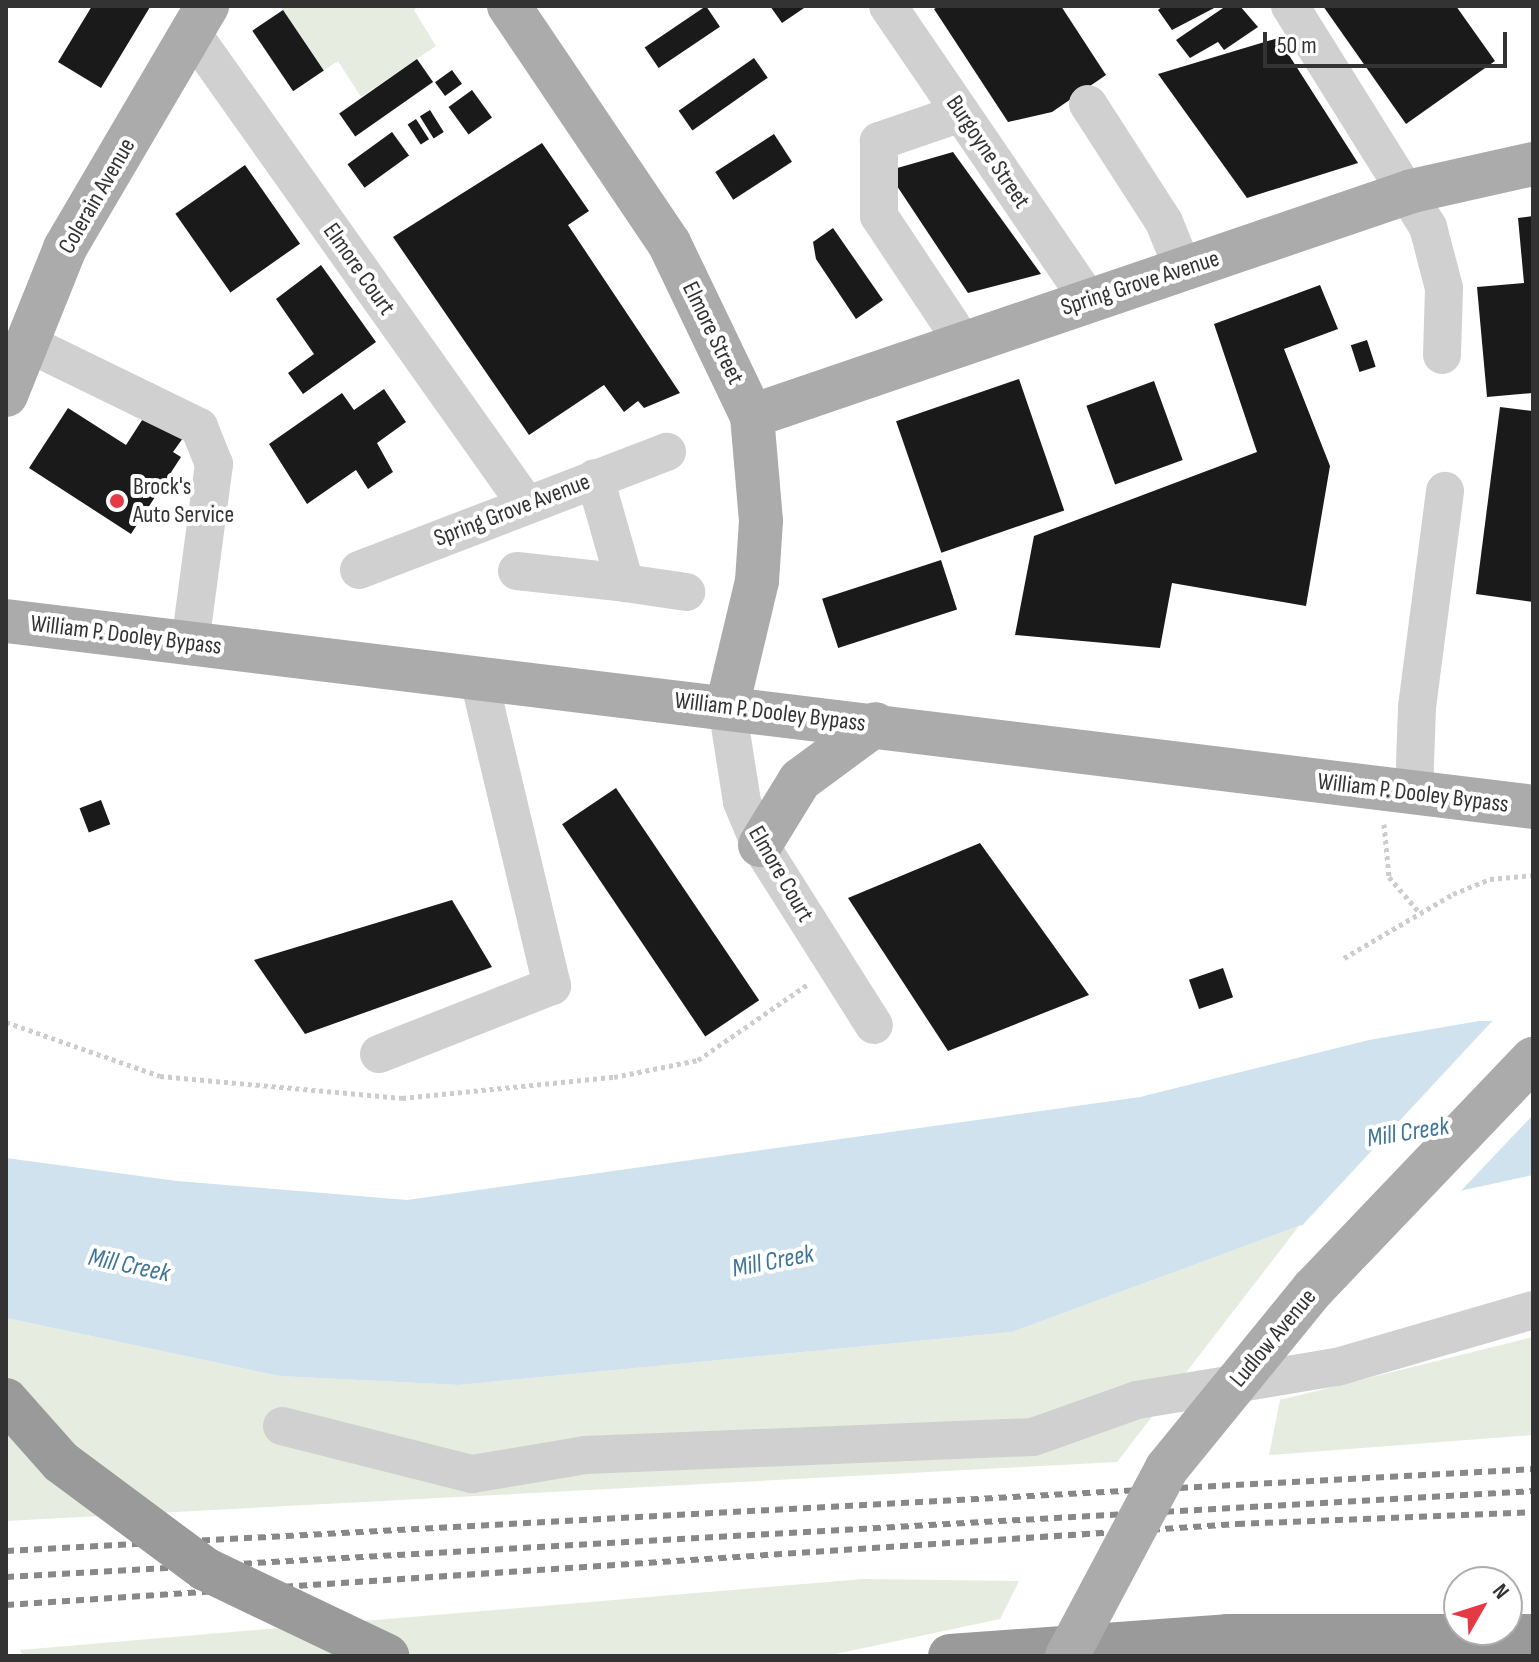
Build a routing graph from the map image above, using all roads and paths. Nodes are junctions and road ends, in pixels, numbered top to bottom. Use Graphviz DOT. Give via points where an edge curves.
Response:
graph roads {
  1 [pos="509,6"];
  2 [pos="1290,6"];
  3 [pos="895,9"];
  4 [pos="200,20"];
  5 [pos="1088,104"];
  6 [pos="961,113"];
  7 [pos="1533,164"];
  8 [pos="1412,191"];
  9 [pos="1183,269"];
  10 [pos="1088,299"];
  11 [pos="25,342"];
  12 [pos="964,344"];
  13 [pos="1442,355"];
  14 [pos="6,395"];
  15 [pos="752,416"];
  16 [pos="667,452"];
  17 [pos="595,478"];
  18 [pos="1445,491"];
  19 [pos="526,504"];
  20 [pos="359,570"];
  21 [pos="517,571"];
  22 [pos="625,583"];
  23 [pos="686,592"];
  24 [pos="6,621"];
  25 [pos="190,643"];
  26 [pos="479,680"];
  27 [pos="727,707"];
  28 [pos="876,724"];
  29 [pos="1397,791"];
  30 [pos="1533,807"];
  31 [pos="760,845"];
  32 [pos="1533,875"];
  33 [pos="1419,912"];
  34 [pos="1344,958"];
  35 [pos="874,1025"];
  36 [pos="379,1054"];
  37 [pos="1533,1059"];
  38 [pos="1533,1310"];
  39 [pos="6,1400"];
  40 [pos="282,1426"];
  41 [pos="1533,1636"];
  42 [pos="387,1656"];
  43 [pos="950,1656"];
  44 [pos="1067,1656"];
  1 -- 15 [label="main road, Elmore Street" via="669,243"];
  2 -- 8 [label="street"];
  3 -- 6 [label="street, Burgoyne Street"];
  4 -- 11 [label="main road, Colerain Avenue" via="65,248"];
  4 -- 19 [label="street, Elmore Court"];
  5 -- 9 [label="street" via="1164,222"];
  6 -- 10 [label="street, Burgoyne Street"];
  6 -- 12 [label="street" via="879,141 879,216"];
  7 -- 8 [label="main road, Spring Grove Avenue"];
  8 -- 9 [label="main road, Spring Grove Avenue"];
  8 -- 13 [label="street" via="1444,288"];
  9 -- 10 [label="main road, Spring Grove Avenue"];
  10 -- 12 [label="main road, Spring Grove Avenue"];
  11 -- 14 [label="main road, Colerain Avenue"];
  11 -- 25 [label="street" via="199,427 214,464"];
  12 -- 15 [label="main road, Spring Grove Avenue"];
  15 -- 27 [label="main road, Elmore Street" via="760,512 757,581"];
  16 -- 17 [label="street, Spring Grove Avenue"];
  17 -- 19 [label="street, Spring Grove Avenue"];
  17 -- 22 [label="street"];
  18 -- 29 [label="street" via="1417,707"];
  19 -- 20 [label="street, Spring Grove Avenue"];
  21 -- 22 [label="street"];
  22 -- 23 [label="street"];
  24 -- 25 [label="main road, William P. Dooley Bypass"];
  25 -- 26 [label="main road, William P. Dooley Bypass"];
  26 -- 27 [label="main road, William P. Dooley Bypass"];
  26 -- 36 [label="street" via="552,986"];
  27 -- 28 [label="main road, William P. Dooley Bypass"];
  27 -- 31 [label="street, Elmore Court" via="739,788"];
  28 -- 29 [label="main road, William P. Dooley Bypass"];
  28 -- 31 [label="main road" via="800,780"];
  29 -- 30 [label="main road, William P. Dooley Bypass"];
  29 -- 33 [label="path" via="1389,877"];
  31 -- 35 [label="street, Elmore Court"];
  32 -- 33 [label="path" via="1490,879"];
  33 -- 34 [label="path"];
  37 -- 44 [label="main road, Ludlow Avenue, bridge" via="1314,1288 1167,1468"];
  38 -- 40 [label="street" via="1337,1367 1137,1400 1033,1437 585,1455 472,1474"];
  39 -- 42 [label="highway, bridge" via="61,1462 205,1569"];
  41 -- 43 [label="highway" via="1227,1636"];
}
